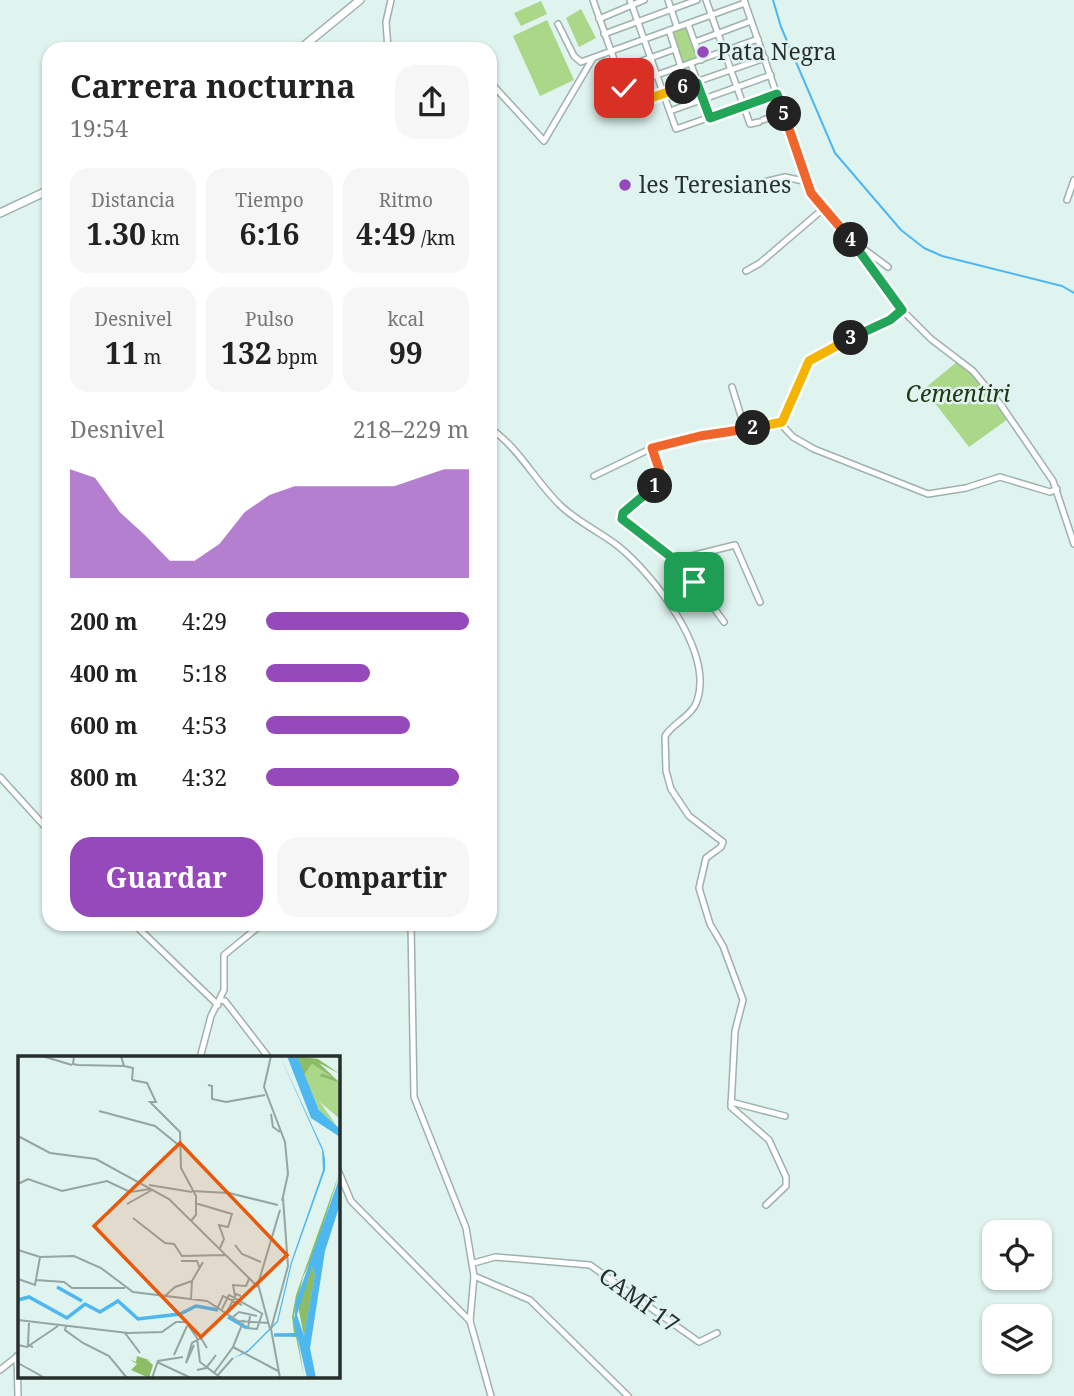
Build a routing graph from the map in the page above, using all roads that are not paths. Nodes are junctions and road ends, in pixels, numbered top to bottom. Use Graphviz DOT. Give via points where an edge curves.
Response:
graph roads {
  1 [pos="360,0"];
  2 [pos="391,0"];
  3 [pos="593,0"];
  4 [pos="645,0"];
  5 [pos="668,0"];
  6 [pos="697,0"];
  7 [pos="706,0"];
  8 [pos="744,1"];
  9 [pos="631,3"];
  10 [pos="671,9"];
  11 [pos="712,15"];
  12 [pos="599,19"];
  13 [pos="751,21"];
  14 [pos="638,22"];
  15 [pos="558,24"];
  16 [pos="688,24"];
  17 [pos="677,27"];
  18 [pos="668,30"];
  19 [pos="718,33"];
  20 [pos="604,34"];
  21 [pos="644,39"];
  22 [pos="758,39"];
  23 [pos="309,42"];
  24 [pos="387,42"];
  25 [pos="695,42"];
  26 [pos="675,48"];
  27 [pos="610,51"];
  28 [pos="724,52"];
  29 [pos="651,57"];
  30 [pos="593,58"];
  31 [pos="765,58"];
  32 [pos="701,60"];
  33 [pos="691,64"];
  34 [pos="681,67"];
  35 [pos="617,70"];
  36 [pos="732,70"];
  37 [pos="657,75"];
  38 [pos="771,75"];
  39 [pos="697,83"];
  40 [pos="623,86"];
  41 [pos="737,87"];
  42 [pos="497,90"];
  43 [pos="664,94"];
  44 [pos="777,94"];
  45 [pos="703,99"];
  46 [pos="743,106"];
  47 [pos="670,111"];
  48 [pos="784,113"];
  49 [pos="710,118"];
  50 [pos="1074,181"];
  51 [pos="808,182"];
  52 [pos="759,183"];
  53 [pos="42,193"];
  54 [pos="1067,200"];
  55 [pos="823,209"];
  56 [pos="0,213"];
  57 [pos="850,239"];
  58 [pos="888,267"];
  59 [pos="746,271"];
  60 [pos="902,310"];
  61 [pos="732,387"];
  62 [pos="780,423"];
  63 [pos="745,429"];
  64 [pos="497,433"];
  65 [pos="652,448"];
  66 [pos="594,476"];
  67 [pos="1057,489"];
  68 [pos="1074,544"];
  69 [pos="675,560"];
  70 [pos="760,603"];
  71 [pos="724,622"];
  72 [pos="0,777"];
  73 [pos="42,823"];
  74 [pos="142,931"];
  75 [pos="253,931"];
  76 [pos="411,931"];
  77 [pos="219,1002"];
  78 [pos="201,1056"];
  79 [pos="267,1056"];
  80 [pos="731,1102"];
  81 [pos="785,1116"];
  82 [pos="340,1175"];
  83 [pos="766,1205"];
  84 [pos="474,1263"];
  85 [pos="474,1276"];
  86 [pos="470,1321"];
  87 [pos="717,1332"];
  88 [pos="18,1356"];
  89 [pos="0,1370"];
  90 [pos="18,1396"];
  91 [pos="491,1396"];
  92 [pos="628,1396"];
  1 -- 23 [label="main road"];
  2 -- 24 [label="street"];
  3 -- 12 [label="street"];
  4 -- 9 [label="street"];
  5 -- 10 [label="street"];
  6 -- 10 [label="street"];
  7 -- 11 [label="street"];
  8 -- 11 [label="street"];
  8 -- 13 [label="street"];
  9 -- 12 [label="street"];
  9 -- 14 [label="street"];
  10 -- 14 [label="street"];
  10 -- 17 [label="street"];
  11 -- 16 [label="street"];
  11 -- 19 [label="street"];
  12 -- 20 [label="street"];
  13 -- 19 [label="street"];
  13 -- 22 [label="street"];
  14 -- 20 [label="street"];
  14 -- 21 [label="street"];
  15 -- 30 [label="street" via="576,60"];
  16 -- 17 [label="street"];
  16 -- 25 [label="street"];
  17 -- 18 [label="street"];
  18 -- 21 [label="street"];
  18 -- 26 [label="street"];
  19 -- 25 [label="street"];
  19 -- 28 [label="street"];
  20 -- 27 [label="street"];
  21 -- 27 [label="street"];
  21 -- 29 [label="street"];
  22 -- 28 [label="street"];
  22 -- 31 [label="street"];
  25 -- 32 [label="street"];
  26 -- 29 [label="street"];
  26 -- 34 [label="street"];
  27 -- 30 [label="street"];
  27 -- 35 [label="street"];
  28 -- 32 [label="street"];
  28 -- 36 [label="street"];
  29 -- 35 [label="street"];
  29 -- 37 [label="street"];
  30 -- 42 [label="street" via="544,141"];
  31 -- 36 [label="street"];
  31 -- 38 [label="street"];
  32 -- 33 [label="street"];
  33 -- 34 [label="street"];
  33 -- 39 [label="street"];
  34 -- 37 [label="street"];
  35 -- 40 [label="street"];
  36 -- 39 [label="street"];
  36 -- 41 [label="street"];
  37 -- 40 [label="street"];
  37 -- 43 [label="street"];
  38 -- 41 [label="street"];
  38 -- 44 [label="street"];
  39 -- 43 [label="street"];
  39 -- 45 [label="street"];
  40 -- 43 [label="street" via="630,105"];
  41 -- 45 [label="street"];
  41 -- 46 [label="street"];
  43 -- 47 [label="street"];
  44 -- 46 [label="street"];
  44 -- 48 [label="street"];
  45 -- 47 [label="street"];
  45 -- 49 [label="street"];
  46 -- 48 [label="street" via="750,124"];
  46 -- 49 [label="street"];
  47 -- 49 [label="street" via="676,130"];
  48 -- 51 [label="street"];
  50 -- 54 [label="street"];
  51 -- 52 [label="street" via="785,177"];
  51 -- 55 [label="street"];
  53 -- 56 [label="main road"];
  55 -- 57 [label="street"];
  55 -- 59 [label="street"];
  57 -- 58 [label="street"];
  57 -- 60 [label="street"];
  60 -- 62 [label="street" via="813,356"];
  60 -- 67 [label="street" via="979,376"];
  61 -- 63 [label="street"];
  62 -- 63 [label="street"];
  62 -- 67 [label="street" via="814,449 928,495 1000,477 1050,492"];
  63 -- 65 [label="street"];
  64 -- 80 [label="street" via="562,506 625,552 662,594 695,649 698,698 666,734 666,771 669,785 689,816 723,844 706,858 699,890 743,1000 735,1031"];
  65 -- 66 [label="street"];
  65 -- 69 [label="street" via="661,481 621,516"];
  67 -- 68 [label="street"];
  69 -- 70 [label="street" via="735,545"];
  69 -- 71 [label="street"];
  72 -- 73 [label="street"];
  74 -- 77 [label="street"];
  75 -- 77 [label="street" via="224,955 225,987"];
  76 -- 84 [label="street" via="414,1097 466,1228"];
  77 -- 78 [label="street"];
  77 -- 79 [label="street" via="225,1001"];
  80 -- 81 [label="street"];
  80 -- 83 [label="street" via="731,1108 769,1140 786,1177 786,1186"];
  82 -- 86 [label="street" via="351,1201"];
  84 -- 85 [label="street"];
  84 -- 87 [label="street, CAMÍ 17" via="495,1257 590,1265 699,1342"];
  85 -- 86 [label="street"];
  85 -- 92 [label="street" via="530,1300"];
  86 -- 91 [label="street"];
  88 -- 89 [label="street"];
  88 -- 90 [label="street"];
}
